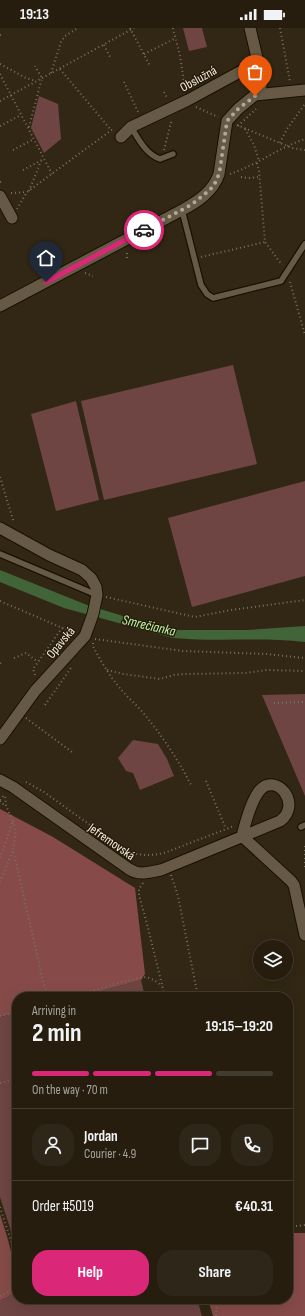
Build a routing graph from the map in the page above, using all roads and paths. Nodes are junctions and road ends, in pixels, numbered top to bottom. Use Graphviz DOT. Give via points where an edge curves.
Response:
graph roads {
  1 [pos="78,28"];
  2 [pos="134,28"];
  3 [pos="173,28"];
  4 [pos="250,28"];
  5 [pos="280,28"];
  6 [pos="130,29"];
  7 [pos="176,38"];
  8 [pos="104,45"];
  9 [pos="144,54"];
  10 [pos="110,57"];
  11 [pos="258,62"];
  12 [pos="0,64"];
  13 [pos="35,66"];
  14 [pos="150,66"];
  15 [pos="60,69"];
  16 [pos="50,73"];
  17 [pos="0,74"];
  18 [pos="42,78"];
  19 [pos="36,81"];
  20 [pos="124,82"];
  21 [pos="305,90"];
  22 [pos="291,92"];
  23 [pos="11,95"];
  24 [pos="255,96"];
  25 [pos="0,101"];
  26 [pos="186,101"];
  27 [pos="305,104"];
  28 [pos="171,108"];
  29 [pos="21,115"];
  30 [pos="227,121"];
  31 [pos="143,122"];
  32 [pos="0,126"];
  33 [pos="131,128"];
  34 [pos="244,128"];
  35 [pos="29,129"];
  36 [pos="121,137"];
  37 [pos="34,139"];
  38 [pos="305,139"];
  39 [pos="280,143"];
  40 [pos="287,146"];
  41 [pos="13,150"];
  42 [pos="305,150"];
  43 [pos="163,152"];
  44 [pos="173,154"];
  45 [pos="44,159"];
  46 [pos="41,160"];
  47 [pos="258,162"];
  48 [pos="23,170"];
  49 [pos="52,174"];
  50 [pos="241,177"];
  51 [pos="260,177"];
  52 [pos="217,180"];
  53 [pos="3,181"];
  54 [pos="0,182"];
  55 [pos="28,192"];
  56 [pos="4,193"];
  57 [pos="182,210"];
  58 [pos="12,218"];
  59 [pos="266,242"];
  60 [pos="305,244"];
  61 [pos="127,247"];
  62 [pos="127,258"];
  63 [pos="195,259"];
  64 [pos="280,261"];
  65 [pos="80,272"];
  66 [pos="93,276"];
  67 [pos="289,278"];
  68 [pos="0,306"];
  69 [pos="305,335"];
  70 [pos="0,477"];
  71 [pos="0,528"];
  72 [pos="18,538"];
  73 [pos="0,554"];
  74 [pos="97,595"];
  75 [pos="305,600"];
  76 [pos="0,602"];
  77 [pos="62,628"];
  78 [pos="88,638"];
  79 [pos="14,658"];
  80 [pos="305,658"];
  81 [pos="38,662"];
  82 [pos="71,668"];
  83 [pos="107,670"];
  84 [pos="305,671"];
  85 [pos="32,678"];
  86 [pos="305,702"];
  87 [pos="274,703"];
  88 [pos="45,704"];
  89 [pos="19,713"];
  90 [pos="0,739"];
  91 [pos="72,752"];
  92 [pos="206,781"];
  93 [pos="192,787"];
  94 [pos="5,788"];
  95 [pos="47,788"];
  96 [pos="44,792"];
  97 [pos="0,801"];
  98 [pos="65,801"];
  99 [pos="62,805"];
  100 [pos="6,806"];
  101 [pos="84,814"];
  102 [pos="81,818"];
  103 [pos="13,820"];
  104 [pos="246,821"];
  105 [pos="100,827"];
  106 [pos="226,829"];
  107 [pos="98,830"];
  108 [pos="210,832"];
  109 [pos="211,835"];
  110 [pos="242,836"];
  111 [pos="118,839"];
  112 [pos="189,840"];
  113 [pos="116,843"];
  114 [pos="190,844"];
  115 [pos="305,846"];
  116 [pos="13,850"];
  117 [pos="0,858"];
  118 [pos="168,867"];
  119 [pos="305,867"];
  120 [pos="143,874"];
  121 [pos="0,882"];
  122 [pos="305,935"];
  123 [pos="162,986"];
  124 [pos="47,992"];
  125 [pos="88,992"];
  126 [pos="164,992"];
  127 [pos="197,992"];
  128 [pos="12,1013"];
  129 [pos="0,1016"];
  130 [pos="12,1079"];
  131 [pos="0,1082"];
  132 [pos="0,1207"];
  133 [pos="305,1225"];
  134 [pos="293,1226"];
  135 [pos="12,1244"];
  136 [pos="12,1290"];
  137 [pos="0,1296"];
  138 [pos="217,1304"];
  139 [pos="216,1316"];
  1 -- 16 [label="path" via="64,36"];
  2 -- 6 [label="path"];
  3 -- 7 [label="path"];
  4 -- 11 [label="street"];
  5 -- 22 [label="path"];
  6 -- 8 [label="path"];
  6 -- 9 [label="path"];
  7 -- 9 [label="path"];
  7 -- 26 [label="path"];
  8 -- 10 [label="path"];
  8 -- 15 [label="path"];
  9 -- 14 [label="path"];
  11 -- 24 [label="street" via="261,81"];
  11 -- 26 [label="street, Obslužná"];
  12 -- 19 [label="path"];
  13 -- 18 [label="path"];
  15 -- 16 [label="path"];
  15 -- 49 [label="path" via="111,130"];
  16 -- 18 [label="path"];
  17 -- 23 [label="path"];
  18 -- 19 [label="path"];
  18 -- 35 [label="path"];
  19 -- 23 [label="path"];
  20 -- 31 [label="path"];
  21 -- 22 [label="street"];
  22 -- 24 [label="street"];
  23 -- 25 [label="path"];
  23 -- 29 [label="path"];
  24 -- 30 [label="street"];
  26 -- 28 [label="street, Obslužná"];
  26 -- 30 [label="path"];
  27 -- 39 [label="path"];
  28 -- 31 [label="street, Obslužná"];
  28 -- 43 [label="path" via="173,112"];
  29 -- 32 [label="path"];
  29 -- 35 [label="path"];
  30 -- 34 [label="path"];
  30 -- 52 [label="street"];
  31 -- 33 [label="street, Obslužná"];
  33 -- 36 [label="street, Obslužná"];
  33 -- 44 [label="lane" via="142,145 154,156 160,159"];
  34 -- 39 [label="path"];
  34 -- 47 [label="path" via="254,145"];
  35 -- 37 [label="path"];
  37 -- 41 [label="path"];
  37 -- 45 [label="path"];
  38 -- 40 [label="path"];
  39 -- 40 [label="path"];
  40 -- 42 [label="path"];
  40 -- 47 [label="path"];
  45 -- 46 [label="path"];
  45 -- 49 [label="path"];
  46 -- 48 [label="path"];
  46 -- 55 [label="path"];
  47 -- 51 [label="path"];
  47 -- 52 [label="path"];
  49 -- 55 [label="path"];
  50 -- 51 [label="path"];
  51 -- 59 [label="path"];
  52 -- 57 [label="street" via="201,199"];
  53 -- 54 [label="path"];
  55 -- 56 [label="path"];
  55 -- 58 [label="path"];
  56 -- 58 [label="street"];
  57 -- 63 [label="lane"];
  57 -- 68 [label="street"];
  59 -- 63 [label="path"];
  59 -- 64 [label="path"];
  60 -- 63 [label="lane" via="281,280 213,298 204,291"];
  61 -- 62 [label="path"];
  65 -- 66 [label="path"];
  67 -- 69 [label="path"];
  70 -- 72 [label="path"];
  71 -- 72 [label="street"];
  72 -- 74 [label="street" via="82,570 91,578"];
  73 -- 74 [label="lane"];
  74 -- 75 [label="path" via="195,617"];
  74 -- 78 [label="street, Opavská"];
  76 -- 77 [label="path"];
  77 -- 78 [label="path"];
  77 -- 81 [label="path"];
  78 -- 80 [label="path" via="183,651"];
  78 -- 83 [label="path"];
  78 -- 89 [label="street, Opavská" via="35,691"];
  79 -- 81 [label="path" via="26,653"];
  81 -- 85 [label="path" via="33,669 35,675"];
  82 -- 88 [label="path"];
  83 -- 84 [label="path" via="160,679 185,674"];
  83 -- 93 [label="path" via="119,688 144,713 160,735"];
  86 -- 87 [label="path"];
  89 -- 90 [label="street, Opavská"];
  89 -- 91 [label="path"];
  92 -- 106 [label="path"];
  94 -- 96 [label="path" via="17,778"];
  94 -- 97 [label="path"];
  94 -- 100 [label="path"];
  94 -- 120 [label="street, Jefremovská" via="128,870"];
  95 -- 96 [label="path"];
  96 -- 99 [label="path"];
  97 -- 100 [label="path"];
  98 -- 99 [label="path"];
  99 -- 102 [label="path"];
  100 -- 103 [label="path"];
  101 -- 102 [label="path"];
  102 -- 107 [label="path"];
  103 -- 116 [label="path" via="16,831"];
  103 -- 117 [label="path"];
  104 -- 106 [label="path"];
  104 -- 110 [label="street, Jefremovská"];
  104 -- 110 [label="street, Jefremovská" via="261,789 275,785 284,791 290,803 285,818"];
  105 -- 107 [label="path"];
  106 -- 109 [label="path"];
  107 -- 113 [label="path"];
  108 -- 109 [label="path"];
  109 -- 114 [label="path"];
  110 -- 118 [label="street, Jefremovská"];
  110 -- 122 [label="street" via="291,880"];
  111 -- 113 [label="path"];
  112 -- 114 [label="path"];
  113 -- 114 [label="path" via="134,854 153,856"];
  115 -- 119 [label="path"];
  116 -- 121 [label="path"];
  116 -- 124 [label="path"];
  118 -- 120 [label="street, Jefremovská"];
  118 -- 127 [label="path" via="178,896"];
  120 -- 123 [label="path" via="144,880 139,895"];
  123 -- 125 [label="path" via="146,977"];
  123 -- 126 [label="path"];
  128 -- 129 [label="path"];
  130 -- 131 [label="path"];
  132 -- 135 [label="path"];
  133 -- 134 [label="path"];
  136 -- 137 [label="path"];
  138 -- 139 [label="path"];
}
